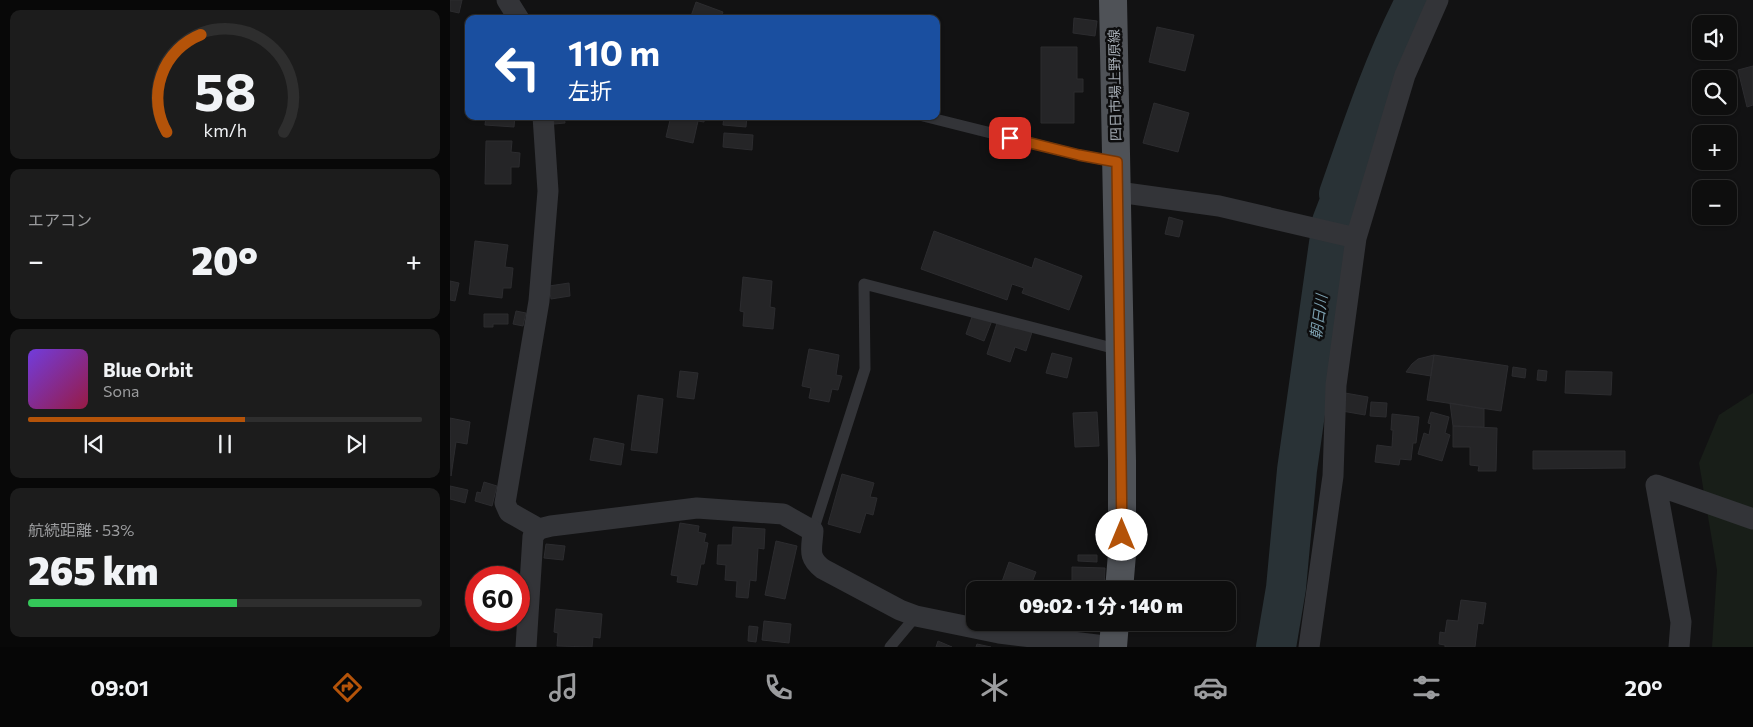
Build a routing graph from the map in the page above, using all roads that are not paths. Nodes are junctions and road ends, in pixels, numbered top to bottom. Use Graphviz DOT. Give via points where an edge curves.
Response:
graph roads {
  1 [pos="507,0"];
  2 [pos="1113,0"];
  3 [pos="1438,0"];
  4 [pos="516,15"];
  5 [pos="543,120"];
  6 [pos="939,120"];
  7 [pos="1117,162"];
  8 [pos="1118,192"];
  9 [pos="1356,238"];
  10 [pos="1120,350"];
  11 [pos="1753,519"];
  12 [pos="539,529"];
  13 [pos="813,531"];
  14 [pos="1120,581"];
  15 [pos="916,616"];
  16 [pos="1114,631"];
  17 [pos="526,647"];
  18 [pos="890,647"];
  19 [pos="1113,647"];
  20 [pos="1309,647"];
  21 [pos="1679,647"];
  1 -- 4 [label="street"];
  2 -- 7 [label="main road, 四日市場上野原線"];
  3 -- 9 [label="street" via="1405,75"];
  5 -- 12 [label="street" via="548,191 539,301 505,503 509,512"];
  6 -- 7 [label="lane"];
  7 -- 8 [label="main road, 四日市場上野原線"];
  8 -- 9 [label="street" via="1219,206"];
  8 -- 10 [label="main road, 四日市場上野原線"];
  9 -- 20 [label="street" via="1336,385 1333,476"];
  10 -- 13 [label="lane" via="864,284 864,369"];
  10 -- 14 [label="main road, 四日市場上野原線"];
  11 -- 21 [label="street" via="1656,485 1681,622"];
  12 -- 13 [label="street" via="697,508 783,514"];
  12 -- 17 [label="street" via="533,536"];
  13 -- 15 [label="street" via="811,556 815,563"];
  15 -- 18 [label="lane"];
  15 -- 19 [label="street" via="998,633"];
  16 -- 19 [label="main road"];
}
